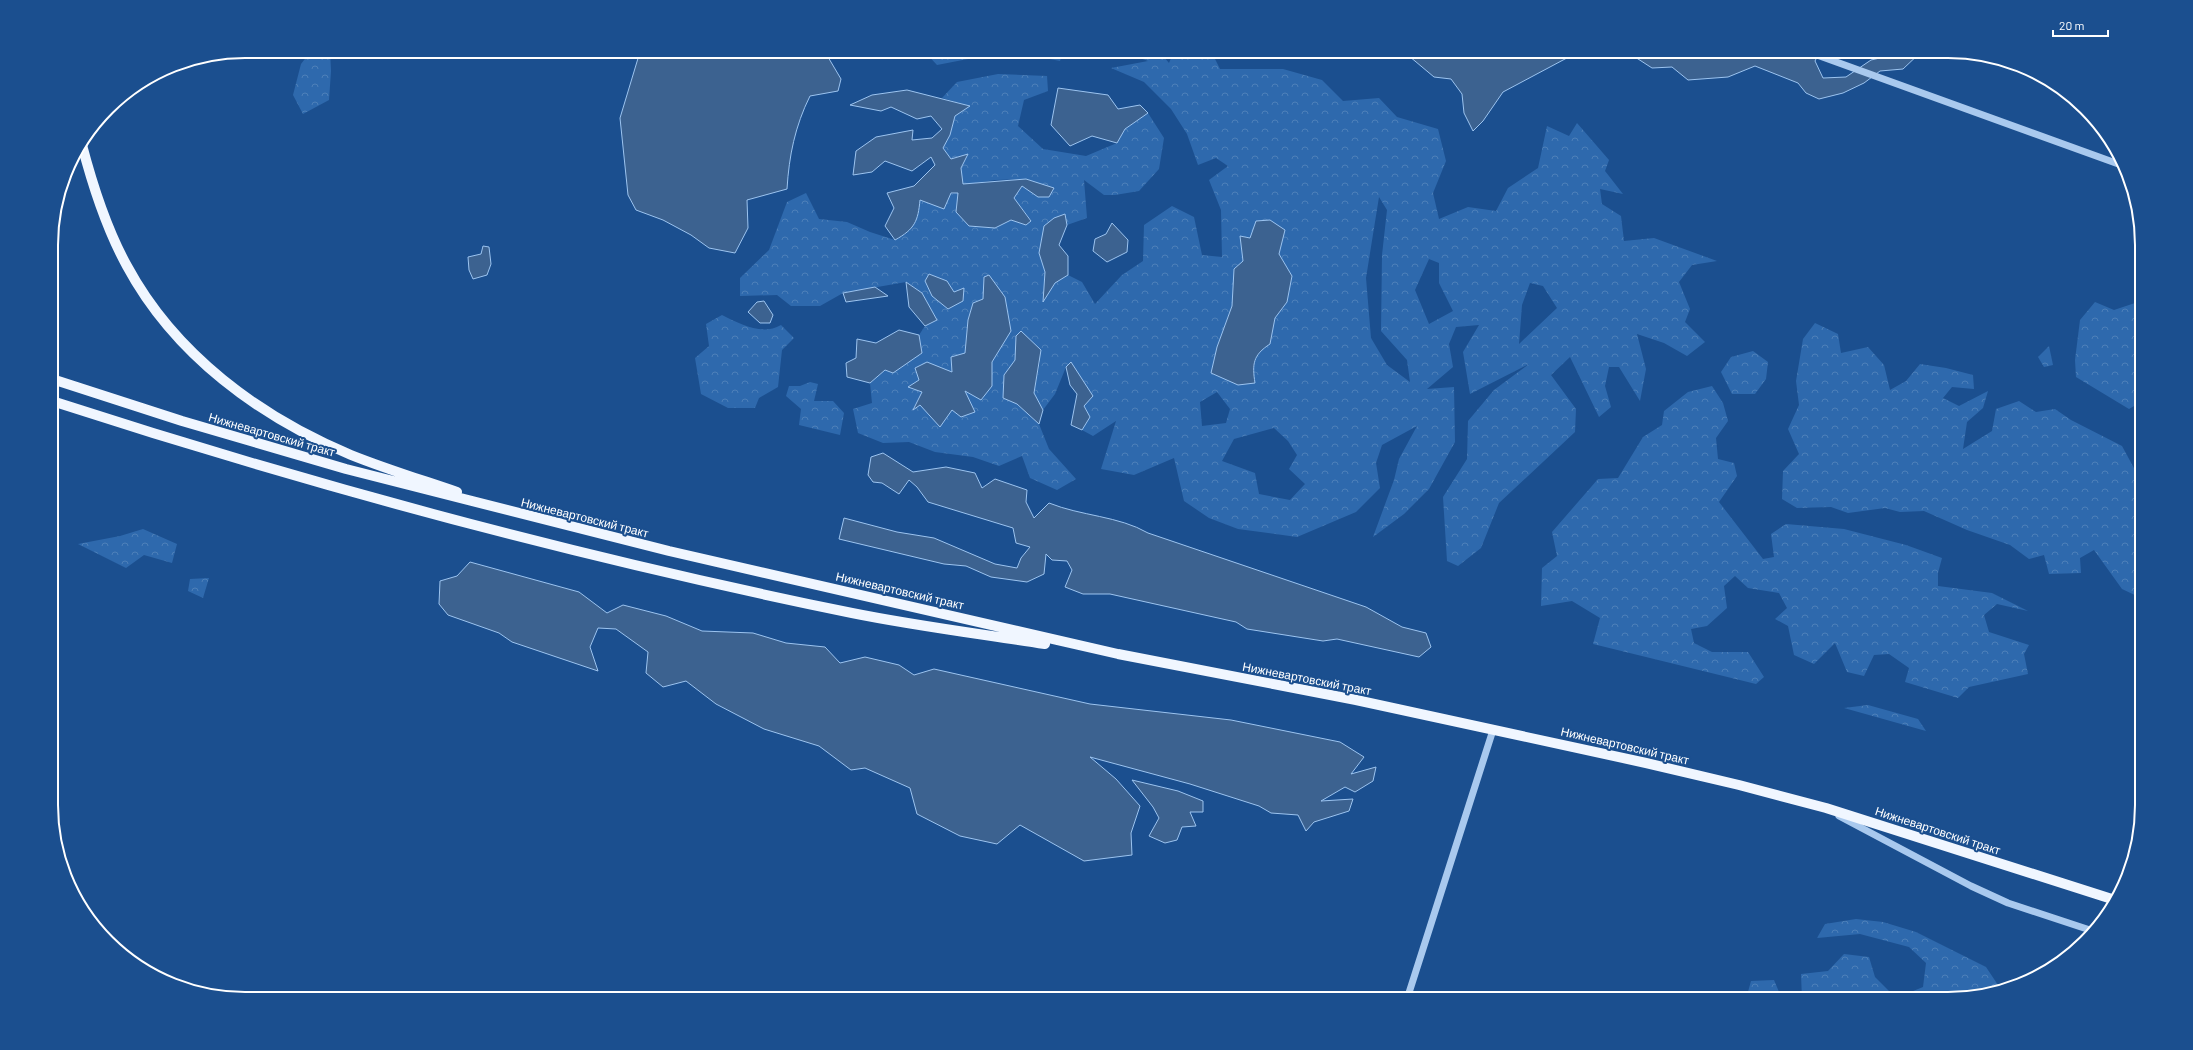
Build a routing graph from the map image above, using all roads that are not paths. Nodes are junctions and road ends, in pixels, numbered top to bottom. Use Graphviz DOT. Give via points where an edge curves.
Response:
graph roads {
  1 [pos="1825,58"];
  2 [pos="83,150"];
  3 [pos="2117,163"];
  4 [pos="58,381"];
  5 [pos="58,403"];
  6 [pos="519,514"];
  7 [pos="1118,654"];
  8 [pos="1493,730"];
  9 [pos="1826,808"];
  10 [pos="2110,899"];
  11 [pos="2088,929"];
  12 [pos="1409,992"];
  1 -- 3 [label="lane"];
  2 -- 6 [label="main road" via="108,227 127,267 149,302 181,343 220,378 260,407 308,435 352,455"];
  4 -- 6 [label="main road, Нижневартовский тракт" via="346,470"];
  5 -- 7 [label="main road, Нижневартовский тракт" via="341,490 664,571 854,614"];
  6 -- 7 [label="main road, Нижневартовский тракт"];
  7 -- 8 [label="main road, Нижневартовский тракт" via="1356,700"];
  8 -- 9 [label="main road, Нижневартовский тракт" via="1654,765"];
  8 -- 12 [label="lane"];
  9 -- 10 [label="main road, Нижневартовский тракт"];
  9 -- 11 [label="lane" via="1971,886 2044,916"];
}
